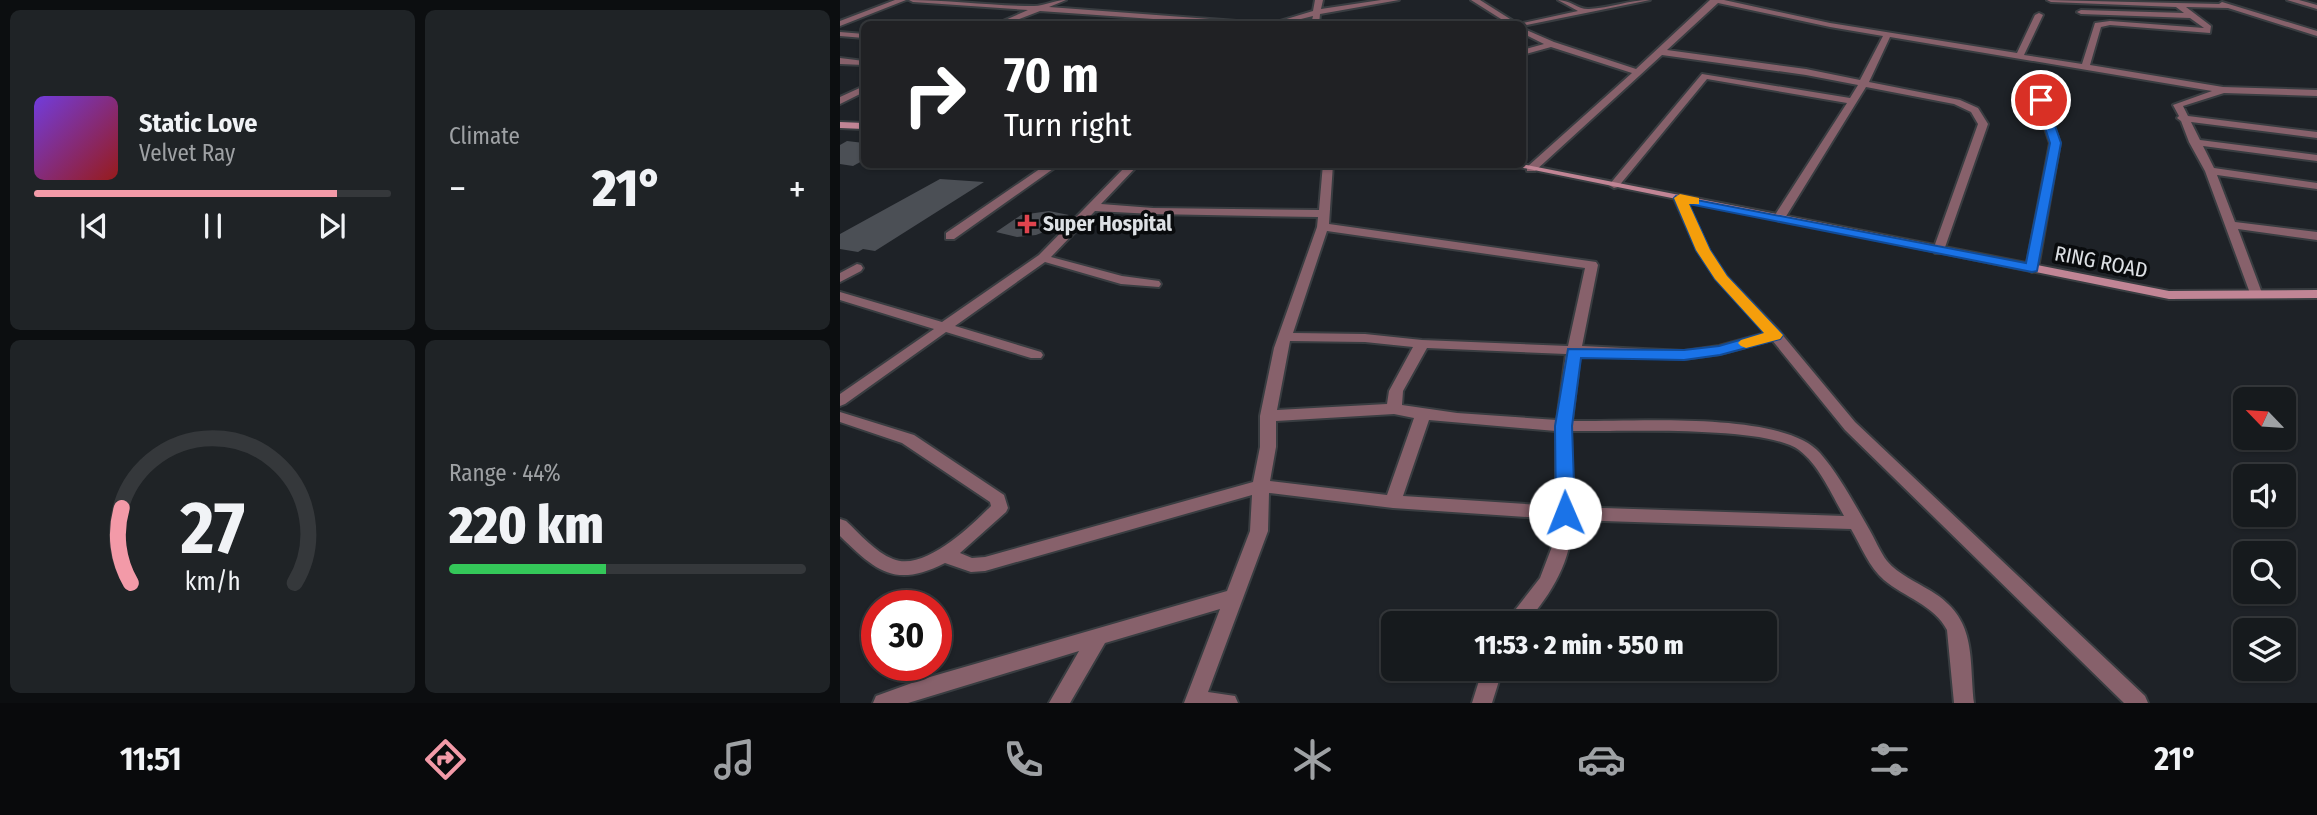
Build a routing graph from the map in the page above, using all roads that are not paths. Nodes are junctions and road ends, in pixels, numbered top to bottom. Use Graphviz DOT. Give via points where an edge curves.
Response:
graph roads {
  1 [pos="902,0"];
  2 [pos="914,0"];
  3 [pos="1004,0"];
  4 [pos="1062,0"];
  5 [pos="1319,0"];
  6 [pos="1395,0"];
  7 [pos="1475,0"];
  8 [pos="1562,0"];
  9 [pos="1646,0"];
  10 [pos="2051,0"];
  11 [pos="2210,0"];
  12 [pos="2291,0"];
  13 [pos="943,1"];
  14 [pos="1715,1"];
  15 [pos="2114,1"];
  16 [pos="2178,5"];
  17 [pos="989,6"];
  18 [pos="2228,6"];
  19 [pos="2317,6"];
  20 [pos="1038,10"];
  21 [pos="1318,12"];
  22 [pos="1585,12"];
  23 [pos="2081,12"];
  24 [pos="840,15"];
  25 [pos="1140,15"];
  26 [pos="2039,15"];
  27 [pos="2125,15"];
  28 [pos="2192,16"];
  29 [pos="857,17"];
  30 [pos="1008,21"];
  31 [pos="1129,21"];
  32 [pos="1213,21"];
  33 [pos="1285,21"];
  34 [pos="1316,21"];
  35 [pos="1509,21"];
  36 [pos="1526,23"];
  37 [pos="840,24"];
  38 [pos="2137,26"];
  39 [pos="1526,32"];
  40 [pos="1888,33"];
  41 [pos="840,34"];
  42 [pos="2317,34"];
  43 [pos="861,36"];
  44 [pos="1551,44"];
  45 [pos="1526,52"];
  46 [pos="1661,52"];
  47 [pos="2020,55"];
  48 [pos="840,61"];
  49 [pos="861,63"];
  50 [pos="2085,67"];
  51 [pos="1638,72"];
  52 [pos="1863,84"];
  53 [pos="2035,87"];
  54 [pos="861,90"];
  55 [pos="2223,90"];
  56 [pos="2317,93"];
  57 [pos="840,101"];
  58 [pos="1853,101"];
  59 [pos="2182,118"];
  60 [pos="840,125"];
  61 [pos="861,126"];
  62 [pos="2317,135"];
  63 [pos="2194,142"];
  64 [pos="2317,158"];
  65 [pos="1049,168"];
  66 [pos="1130,168"];
  67 [pos="1328,168"];
  68 [pos="1526,168"];
  69 [pos="1531,169"];
  70 [pos="2210,171"];
  71 [pos="1614,185"];
  72 [pos="2317,186"];
  73 [pos="1680,198"];
  74 [pos="1093,207"];
  75 [pos="1779,218"];
  76 [pos="1324,220"];
  77 [pos="2230,225"];
  78 [pos="950,236"];
  79 [pos="2317,236"];
  80 [pos="1939,250"];
  81 [pos="1043,258"];
  82 [pos="857,268"];
  83 [pos="2032,268"];
  84 [pos="840,278"];
  85 [pos="1154,284"];
  86 [pos="2256,293"];
  87 [pos="2317,294"];
  88 [pos="840,296"];
  89 [pos="944,326"];
  90 [pos="1775,335"];
  91 [pos="1285,337"];
  92 [pos="1422,344"];
  93 [pos="1574,352"];
  94 [pos="1036,355"];
  95 [pos="840,401"];
  96 [pos="1394,409"];
  97 [pos="1423,415"];
  98 [pos="1268,416"];
  99 [pos="840,417"];
  100 [pos="1563,426"];
  101 [pos="1261,486"];
  102 [pos="1394,502"];
  103 [pos="1565,513"];
  104 [pos="1855,523"];
  105 [pos="840,526"];
  106 [pos="945,555"];
  107 [pos="1234,597"];
  108 [pos="1524,611"];
  109 [pos="1097,639"];
  110 [pos="1489,681"];
  111 [pos="1195,701"];
  112 [pos="883,703"];
  113 [pos="1059,703"];
  114 [pos="1228,703"];
  115 [pos="1482,703"];
  116 [pos="1964,703"];
  117 [pos="2138,703"];
  1 -- 29 [label="street"];
  2 -- 13 [label="street"];
  3 -- 17 [label="street"];
  4 -- 20 [label="street"];
  5 -- 21 [label="street"];
  6 -- 21 [label="street"];
  7 -- 35 [label="street"];
  8 -- 22 [label="street"];
  9 -- 22 [label="street"];
  10 -- 15 [label="street"];
  11 -- 18 [label="street"];
  12 -- 19 [label="street"];
  13 -- 17 [label="street"];
  14 -- 40 [label="street"];
  14 -- 46 [label="street"];
  15 -- 16 [label="street"];
  15 -- 27 [label="street"];
  16 -- 18 [label="street"];
  16 -- 28 [label="street"];
  17 -- 20 [label="street"];
  18 -- 42 [label="street"];
  20 -- 25 [label="street"];
  20 -- 30 [label="street"];
  21 -- 33 [label="street"];
  21 -- 34 [label="street"];
  22 -- 36 [label="street"];
  23 -- 27 [label="street"];
  24 -- 29 [label="street"];
  25 -- 31 [label="street"];
  25 -- 32 [label="street"];
  26 -- 47 [label="street"];
  27 -- 28 [label="street"];
  27 -- 38 [label="street"];
  28 -- 38 [label="street" via="2209,30"];
  29 -- 37 [label="street"];
  38 -- 50 [label="street" via="2098,25"];
  39 -- 44 [label="street"];
  40 -- 47 [label="street"];
  40 -- 52 [label="street"];
  41 -- 43 [label="street"];
  44 -- 45 [label="street"];
  44 -- 51 [label="street"];
  46 -- 51 [label="street"];
  46 -- 52 [label="street"];
  47 -- 50 [label="street"];
  48 -- 49 [label="street"];
  50 -- 55 [label="street"];
  51 -- 69 [label="street"];
  52 -- 58 [label="street"];
  52 -- 80 [label="street" via="1957,102 1975,110 1983,124"];
  53 -- 83 [label="street" via="2055,143"];
  54 -- 57 [label="street"];
  55 -- 56 [label="street"];
  55 -- 59 [label="street" via="2178,105"];
  58 -- 71 [label="street" via="1705,76"];
  58 -- 75 [label="street"];
  59 -- 62 [label="street"];
  59 -- 63 [label="street"];
  60 -- 61 [label="main road"];
  63 -- 64 [label="street"];
  63 -- 70 [label="street"];
  65 -- 78 [label="street"];
  66 -- 74 [label="street"];
  67 -- 76 [label="street"];
  68 -- 69 [label="main road, RING ROAD"];
  69 -- 71 [label="main road, RING ROAD"];
  70 -- 72 [label="street"];
  70 -- 77 [label="street"];
  71 -- 73 [label="main road, RING ROAD"];
  73 -- 75 [label="main road, RING ROAD"];
  73 -- 90 [label="street" via="1703,250 1722,279"];
  74 -- 76 [label="street"];
  74 -- 81 [label="street"];
  75 -- 80 [label="main road, RING ROAD"];
  76 -- 91 [label="street"];
  76 -- 93 [label="street" via="1592,265"];
  77 -- 79 [label="street"];
  77 -- 86 [label="street"];
  80 -- 83 [label="main road, RING ROAD"];
  81 -- 85 [label="street" via="1121,281"];
  81 -- 89 [label="street"];
  82 -- 84 [label="street"];
  83 -- 86 [label="main road, RING ROAD" via="2169,295"];
  86 -- 87 [label="main road, RING ROAD"];
  88 -- 89 [label="street"];
  89 -- 94 [label="street"];
  89 -- 95 [label="street"];
  90 -- 93 [label="street" via="1684,355"];
  90 -- 117 [label="street" via="1850,426"];
  91 -- 92 [label="street"];
  91 -- 98 [label="street"];
  92 -- 93 [label="street"];
  92 -- 96 [label="street" via="1396,391"];
  93 -- 100 [label="street"];
  96 -- 97 [label="street"];
  96 -- 98 [label="street"];
  97 -- 100 [label="street"];
  97 -- 102 [label="street"];
  98 -- 101 [label="street"];
  99 -- 106 [label="street" via="908,439 998,499 1000,508"];
  100 -- 103 [label="street"];
  100 -- 104 [label="street" via="1751,430 1783,437 1802,444 1819,462"];
  101 -- 102 [label="street"];
  101 -- 106 [label="street" via="985,564 971,565"];
  101 -- 107 [label="street" via="1259,531"];
  102 -- 103 [label="street"];
  103 -- 104 [label="street"];
  103 -- 108 [label="street" via="1549,580"];
  104 -- 116 [label="street" via="1890,577 1953,619"];
  105 -- 106 [label="street" via="898,569 919,567"];
  107 -- 109 [label="street"];
  107 -- 111 [label="street"];
  109 -- 112 [label="street"];
  109 -- 113 [label="street"];
  110 -- 115 [label="street"];
  111 -- 114 [label="street"];
}
